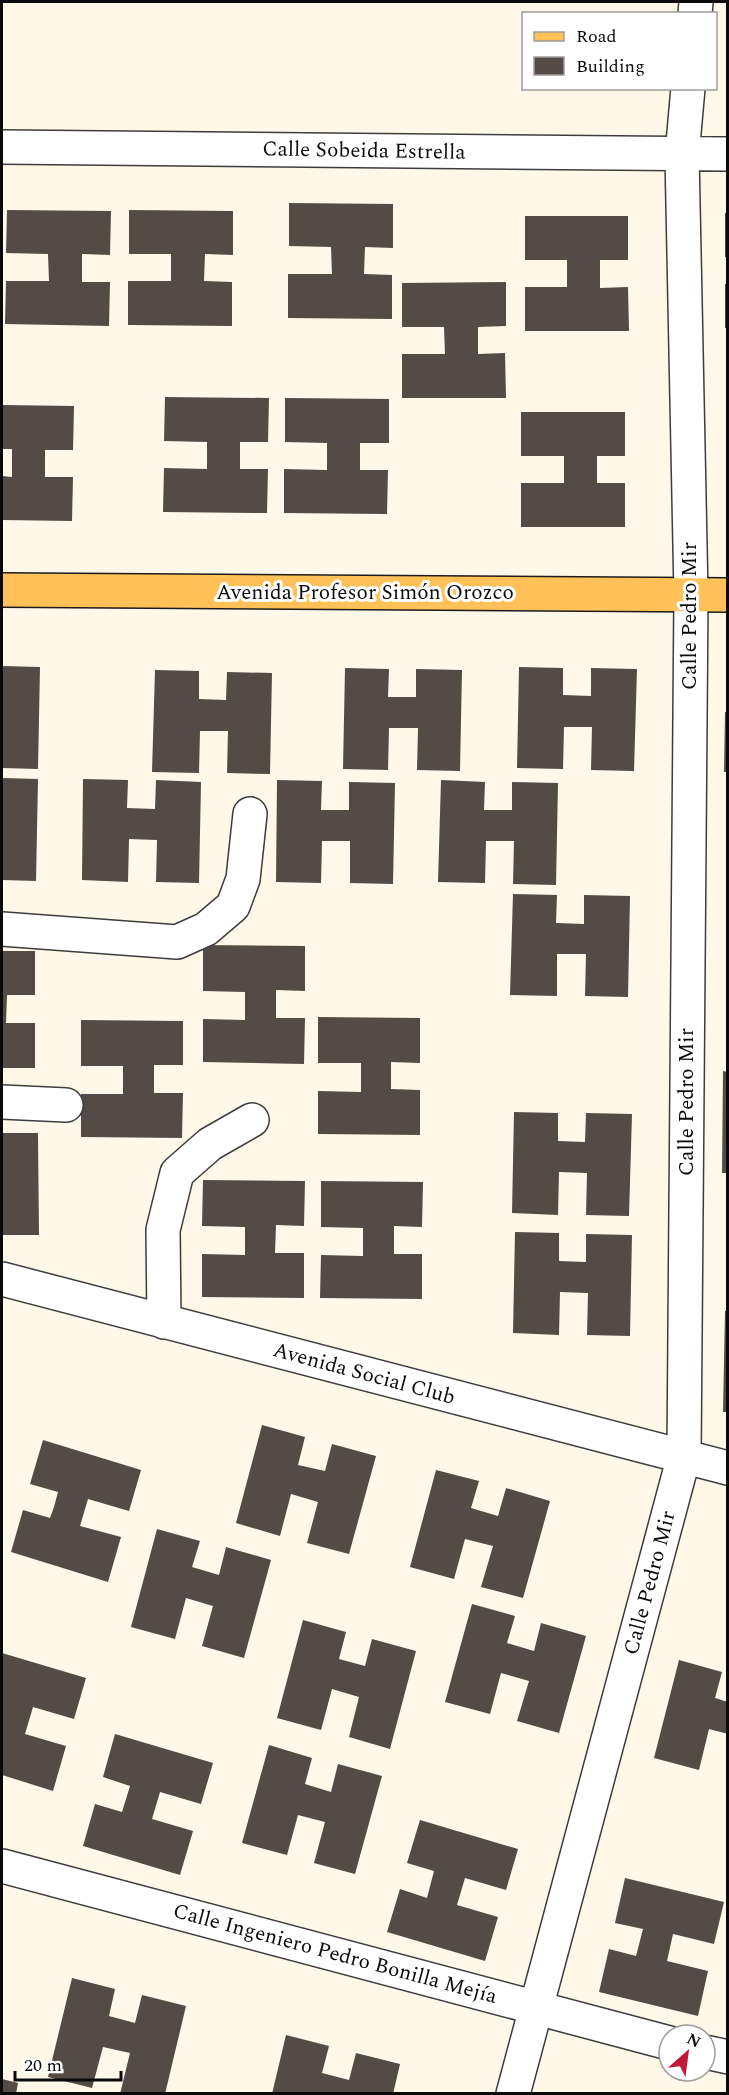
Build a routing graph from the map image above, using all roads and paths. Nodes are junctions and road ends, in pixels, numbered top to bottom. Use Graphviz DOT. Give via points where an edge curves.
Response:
graph roads {
  1 [pos="688,90"];
  2 [pos="2,147"];
  3 [pos="682,154"];
  4 [pos="728,154"];
  5 [pos="2,590"];
  6 [pos="691,595"];
  7 [pos="728,595"];
  8 [pos="250,814"];
  9 [pos="2,929"];
  10 [pos="2,1102"];
  11 [pos="66,1106"];
  12 [pos="252,1120"];
  13 [pos="2,1279"];
  14 [pos="164,1322"];
  15 [pos="684,1456"];
  16 [pos="728,1468"];
  17 [pos="2,1866"];
  18 [pos="534,2008"];
  19 [pos="657,2040"];
  20 [pos="513,2094"];
  1 -- 3 [label="street, Calle Pedro Mir"];
  2 -- 3 [label="street, Calle Sobeida Estrella"];
  3 -- 4 [label="street, Calle Sobeida Estrella"];
  3 -- 6 [label="street, Calle Pedro Mir"];
  5 -- 6 [label="main road, Avenida Profesor Simón Orozco"];
  6 -- 7 [label="main road, Avenida Profesor Simón Orozco"];
  6 -- 15 [label="street, Calle Pedro Mir"];
  8 -- 9 [label="street" via="243,879 233,906 206,929 177,942"];
  10 -- 11 [label="street"];
  12 -- 14 [label="street" via="210,1144 177,1173 163,1230"];
  13 -- 14 [label="street, Avenida Social Club"];
  14 -- 15 [label="street, Avenida Social Club"];
  15 -- 16 [label="street, Avenida Social Club"];
  15 -- 18 [label="street, Calle Pedro Mir"];
  17 -- 18 [label="street, Calle Ingeniero Pedro Bonilla Mejía"];
  18 -- 19 [label="street, Calle Ingeniero Pedro Bonilla Mejía"];
  18 -- 20 [label="street, Calle Pedro Mir"];
}
